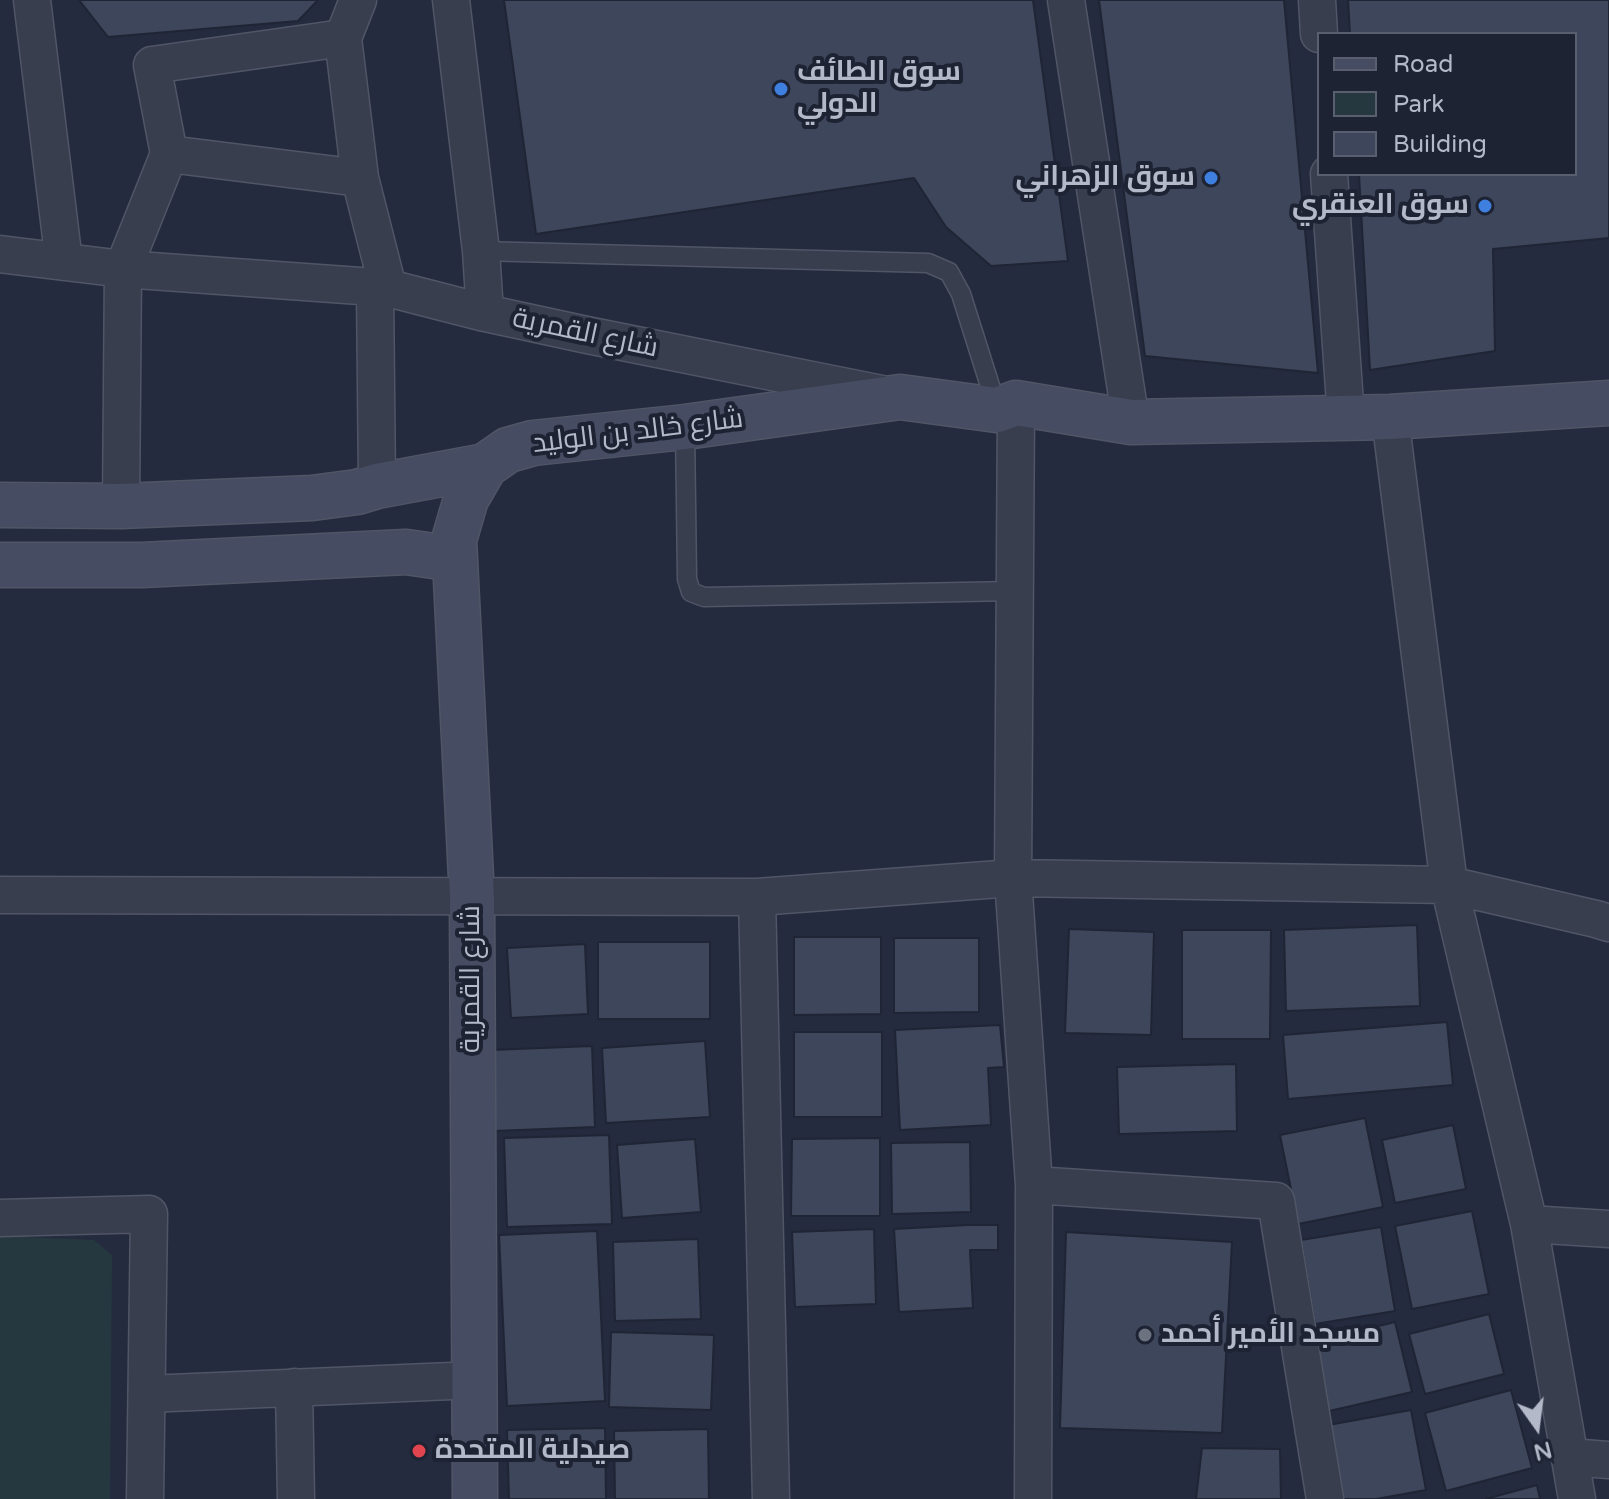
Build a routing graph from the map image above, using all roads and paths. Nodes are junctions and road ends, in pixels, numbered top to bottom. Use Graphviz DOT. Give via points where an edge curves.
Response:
graph roads {
  1 [pos="32,0"];
  2 [pos="358,0"];
  3 [pos="451,0"];
  4 [pos="1066,0"];
  5 [pos="1317,0"];
  6 [pos="1319,32"];
  7 [pos="343,38"];
  8 [pos="169,154"];
  9 [pos="1329,176"];
  10 [pos="360,178"];
  11 [pos="481,251"];
  12 [pos="0,254"];
  13 [pos="64,262"];
  14 [pos="123,269"];
  15 [pos="381,288"];
  16 [pos="485,313"];
  17 [pos="900,397"];
  18 [pos="1609,403"];
  19 [pos="1006,406"];
  20 [pos="1390,417"];
  21 [pos="1346,418"];
  22 [pos="1131,422"];
  23 [pos="685,427"];
  24 [pos="485,466"];
  25 [pos="377,486"];
  26 [pos="0,505"];
  27 [pos="121,506"];
  28 [pos="455,559"];
  29 [pos="0,565"];
  30 [pos="1014,591"];
  31 [pos="1013,878"];
  32 [pos="1449,885"];
  33 [pos="0,895"];
  34 [pos="472,897"];
  35 [pos="757,897"];
  36 [pos="1609,923"];
  37 [pos="1034,1185"];
  38 [pos="0,1218"];
  39 [pos="1529,1224"];
  40 [pos="1609,1229"];
  41 [pos="475,1380"];
  42 [pos="294,1387"];
  43 [pos="147,1394"];
  44 [pos="1570,1457"];
  45 [pos="1609,1460"];
  46 [pos="145,1499"];
  47 [pos="296,1499"];
  48 [pos="475,1499"];
  49 [pos="771,1499"];
  50 [pos="1033,1499"];
  51 [pos="1325,1499"];
  52 [pos="1577,1499"];
  1 -- 13 [label="street"];
  2 -- 7 [label="street"];
  3 -- 11 [label="street, شارع القمرية"];
  4 -- 22 [label="street"];
  5 -- 6 [label="street"];
  7 -- 8 [label="street" via="152,65"];
  7 -- 10 [label="street"];
  8 -- 10 [label="street"];
  8 -- 14 [label="street"];
  9 -- 21 [label="street"];
  10 -- 15 [label="street"];
  11 -- 16 [label="street, شارع القمرية"];
  11 -- 19 [label="lane" via="928,263 949,272 961,294"];
  12 -- 13 [label="street"];
  13 -- 14 [label="street"];
  14 -- 15 [label="street"];
  14 -- 27 [label="street"];
  15 -- 16 [label="street"];
  15 -- 25 [label="street"];
  16 -- 17 [label="street, شارع القمرية"];
  17 -- 19 [label="street, شارع خالد بن الوليد"];
  17 -- 23 [label="street, شارع خالد بن الوليد"];
  18 -- 20 [label="street, شارع خالد بن الوليد"];
  19 -- 22 [label="street, شارع خالد بن الوليد"];
  19 -- 30 [label="street"];
  20 -- 21 [label="street, شارع خالد بن الوليد"];
  20 -- 32 [label="street"];
  21 -- 22 [label="street, شارع خالد بن الوليد"];
  23 -- 24 [label="street, شارع خالد بن الوليد" via="533,443 508,450"];
  23 -- 30 [label="lane" via="691,592 704,597"];
  24 -- 25 [label="street, شارع خالد بن الوليد"];
  24 -- 28 [label="street, شارع القمرية" via="466,499 454,540"];
  25 -- 27 [label="street, شارع خالد بن الوليد" via="312,498"];
  26 -- 27 [label="street, شارع خالد بن الوليد"];
  28 -- 29 [label="street" via="406,552 142,565"];
  28 -- 34 [label="street, شارع القمرية"];
  30 -- 31 [label="street"];
  31 -- 32 [label="street"];
  31 -- 35 [label="street"];
  31 -- 37 [label="street"];
  32 -- 36 [label="street"];
  32 -- 39 [label="street"];
  33 -- 34 [label="street"];
  34 -- 35 [label="street"];
  34 -- 41 [label="street, شارع القمرية"];
  35 -- 49 [label="street"];
  37 -- 50 [label="street"];
  37 -- 51 [label="street" via="1276,1201"];
  38 -- 43 [label="street" via="149,1214"];
  39 -- 40 [label="street"];
  39 -- 44 [label="street"];
  41 -- 42 [label="street"];
  41 -- 48 [label="street, شارع القمرية"];
  42 -- 43 [label="street"];
  42 -- 47 [label="street"];
  43 -- 46 [label="street"];
  44 -- 45 [label="street"];
  44 -- 52 [label="street"];
}
